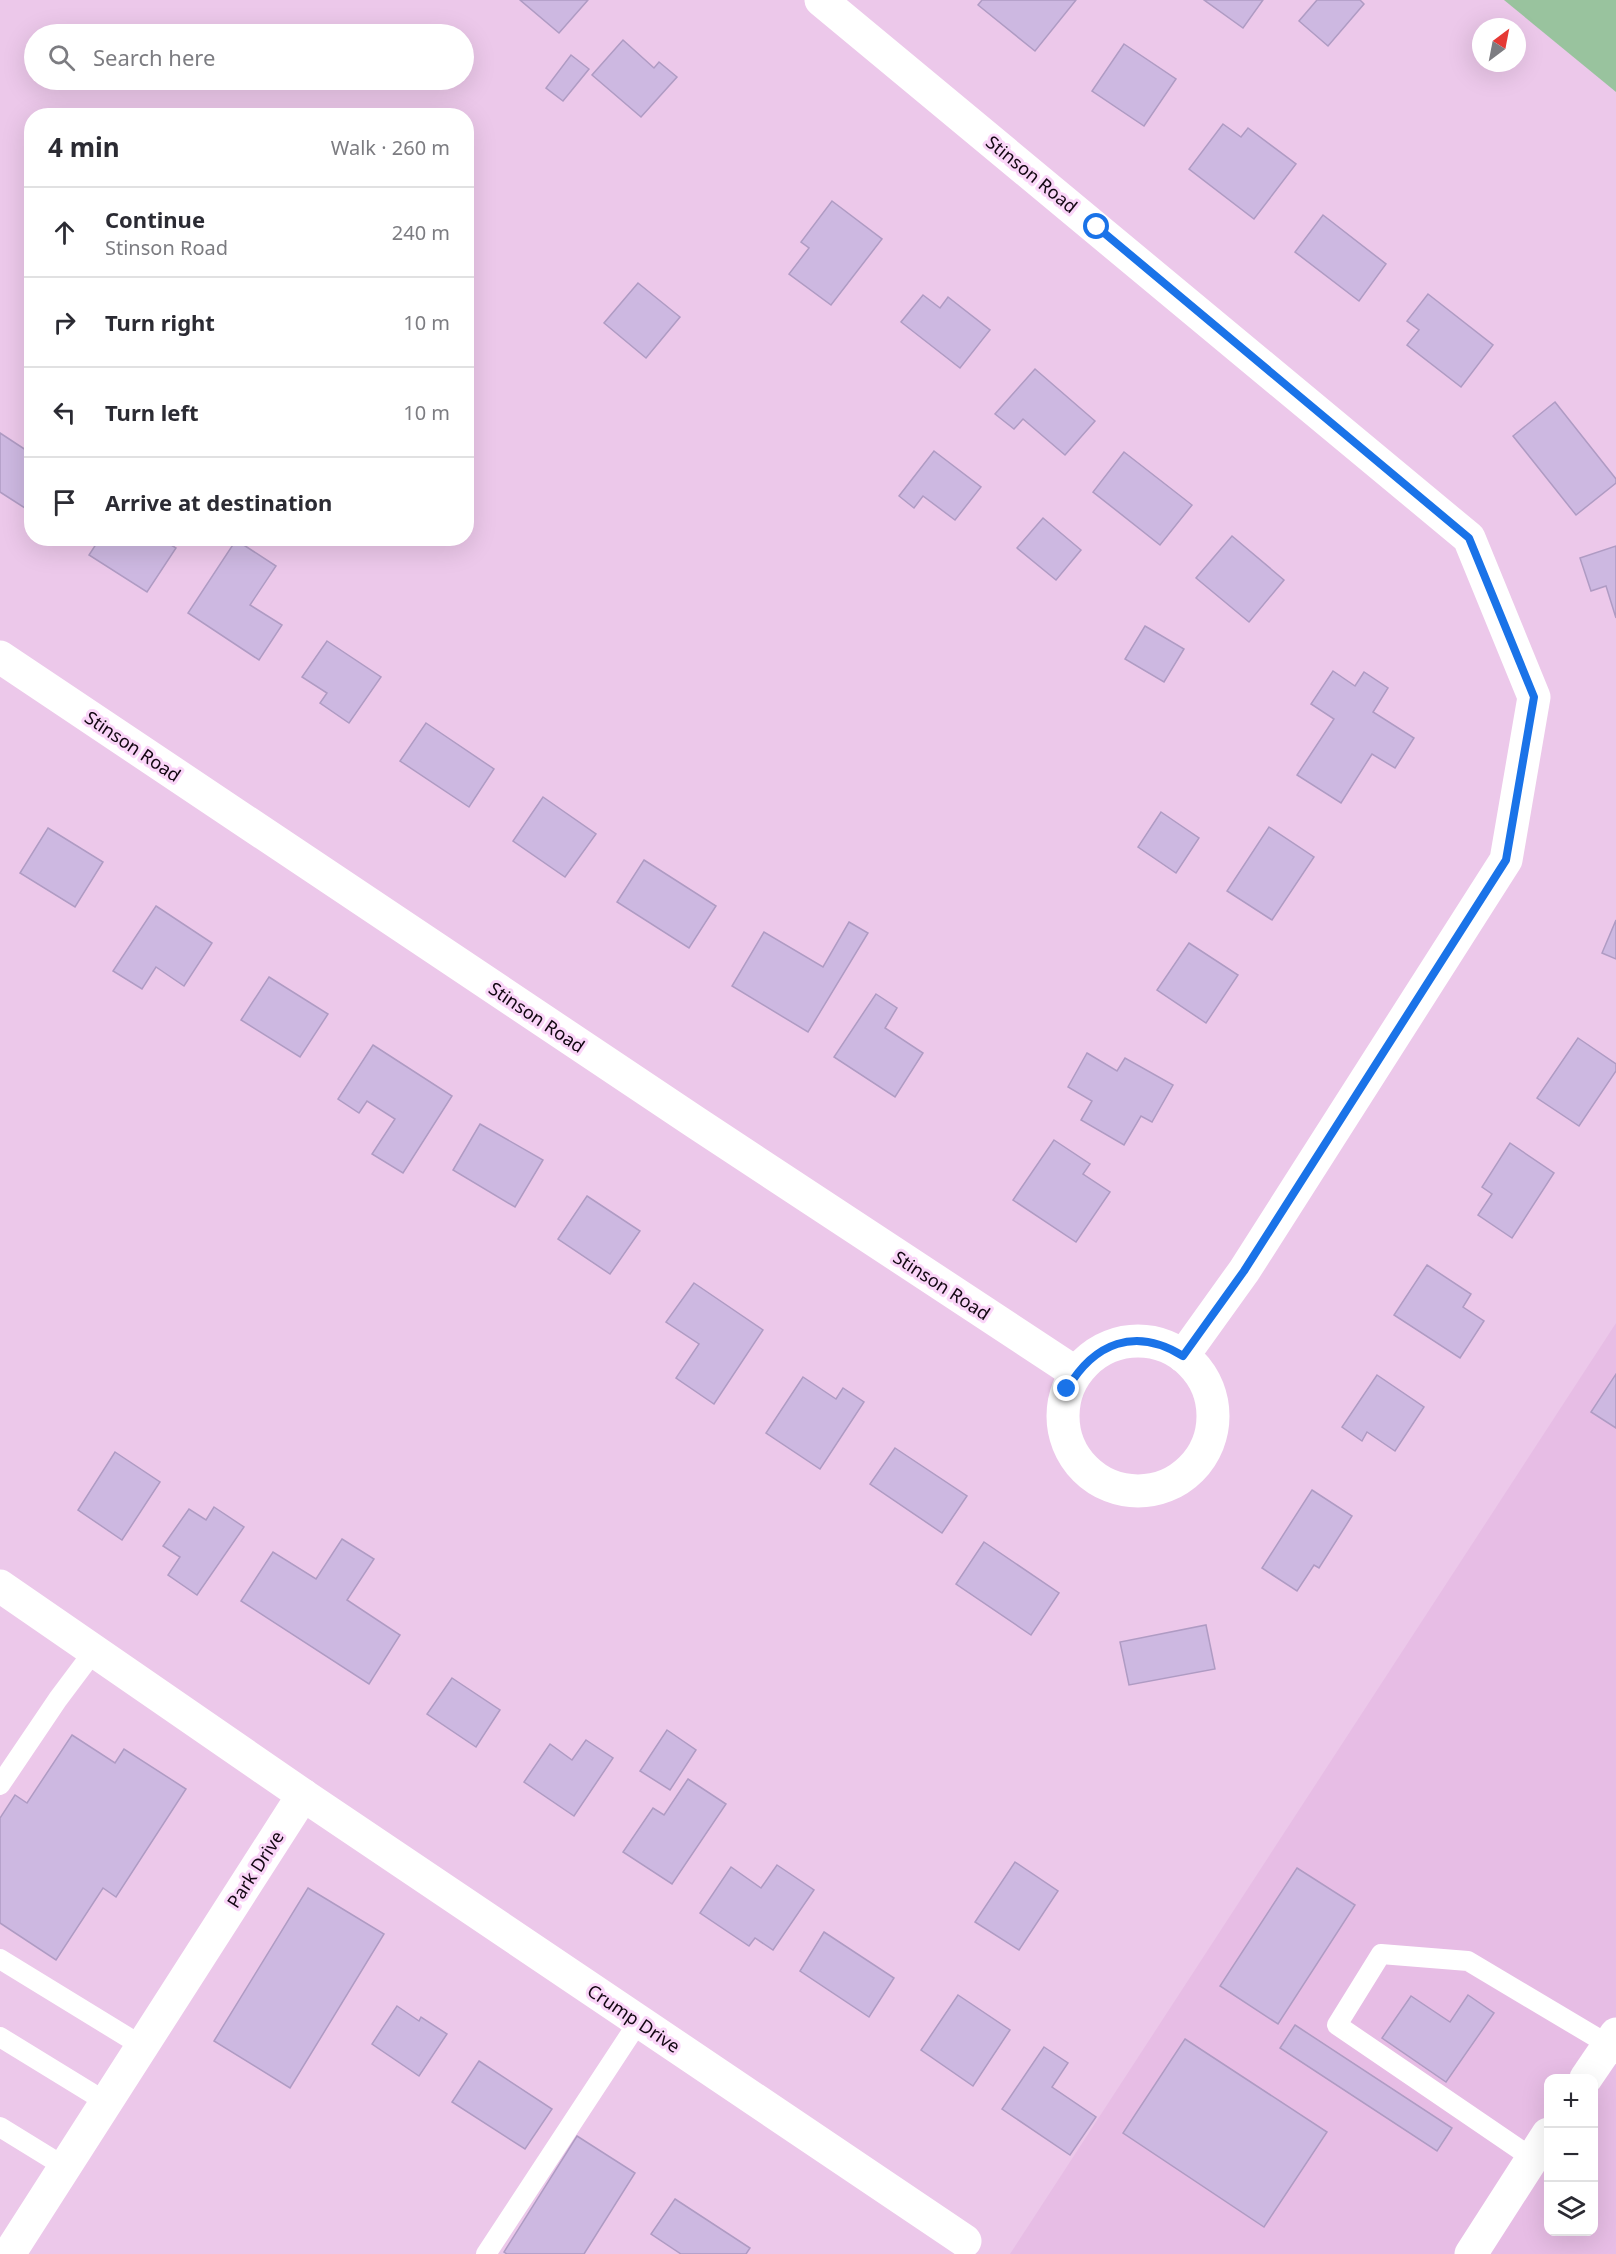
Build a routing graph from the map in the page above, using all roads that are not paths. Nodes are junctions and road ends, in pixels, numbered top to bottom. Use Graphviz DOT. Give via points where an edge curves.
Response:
graph roads {
  1 [pos="821,0"];
  2 [pos="0,657"];
  3 [pos="1183,1356"];
  4 [pos="1076,1373"];
  5 [pos="4,1597"];
  6 [pos="94,1651"];
  7 [pos="0,1785"];
  8 [pos="303,1795"];
  9 [pos="0,1959"];
  10 [pos="639,2021"];
  11 [pos="0,2037"];
  12 [pos="1613,2040"];
  13 [pos="142,2046"];
  14 [pos="1590,2074"];
  15 [pos="106,2102"];
  16 [pos="0,2127"];
  17 [pos="1540,2146"];
  18 [pos="65,2167"];
  19 [pos="965,2241"];
  20 [pos="9,2254"];
  21 [pos="486,2254"];
  22 [pos="1471,2254"];
  1 -- 3 [label="street, Stinson Road" via="1469,538 1534,697 1506,860 1244,1271"];
  2 -- 4 [label="street, Stinson Road"];
  3 -- 4 [label="street" via="1146,1341 1120,1342 1098,1352"];
  3 -- 4 [label="street" via="1206,1383 1213,1408 1212,1433 1202,1457 1184,1476 1163,1488 1115,1488 1093,1476 1076,1459 1066,1437 1063,1413 1067,1389"];
  5 -- 6 [label="street"];
  6 -- 7 [label="lane"];
  6 -- 8 [label="street"];
  8 -- 10 [label="street, Crump Drive"];
  8 -- 13 [label="street, Park Drive"];
  9 -- 13 [label="lane"];
  10 -- 19 [label="street, Crump Drive"];
  10 -- 21 [label="lane"];
  11 -- 15 [label="lane"];
  12 -- 14 [label="street"];
  12 -- 17 [label="lane" via="1468,1961 1381,1954 1337,2025"];
  13 -- 15 [label="street, Park Drive"];
  15 -- 18 [label="street, Park Drive"];
  16 -- 18 [label="lane"];
  17 -- 22 [label="street"];
  18 -- 20 [label="street, Park Drive"];
}
